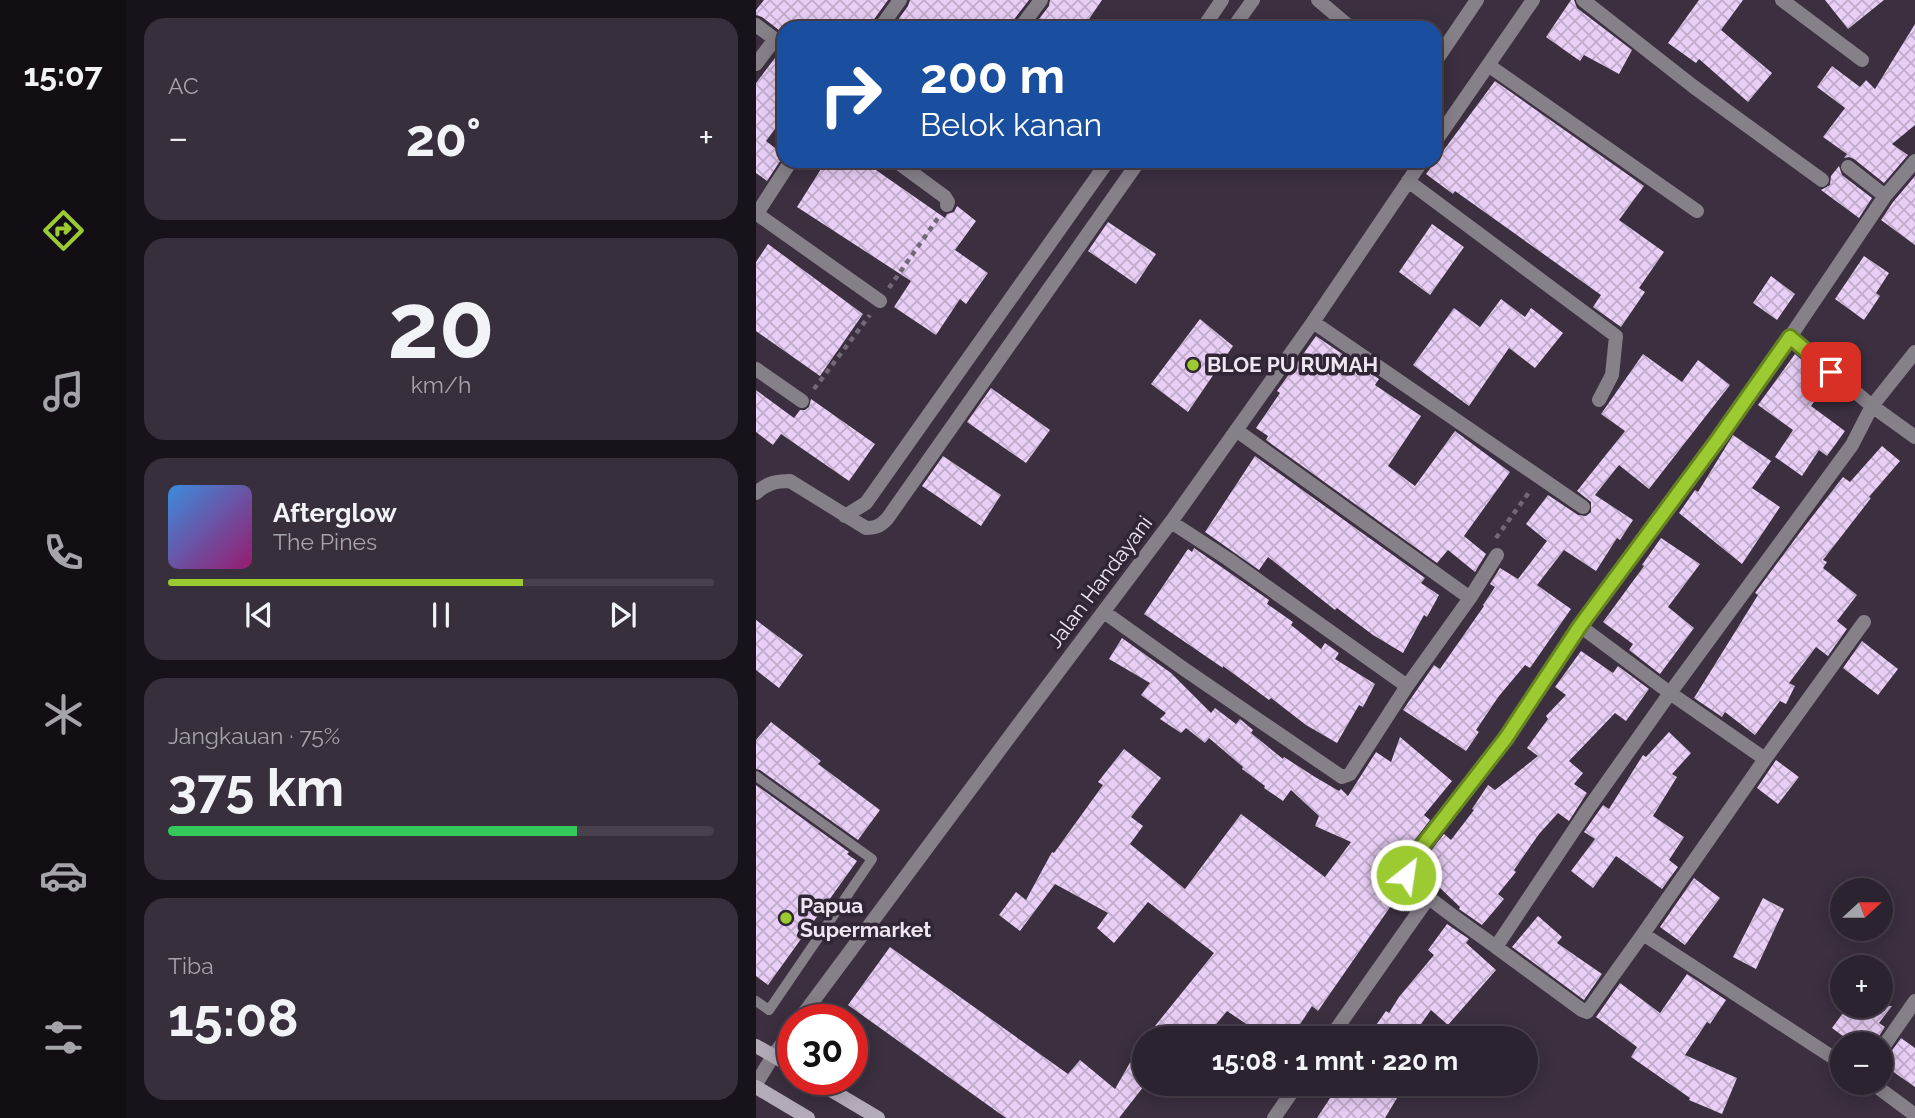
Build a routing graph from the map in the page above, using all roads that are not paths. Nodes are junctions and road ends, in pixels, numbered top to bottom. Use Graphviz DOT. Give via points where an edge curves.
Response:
graph roads {
  1 [pos="900,0"];
  2 [pos="1041,0"];
  3 [pos="1222,0"];
  4 [pos="1253,0"];
  5 [pos="1318,0"];
  6 [pos="1477,0"];
  7 [pos="1533,0"];
  8 [pos="1583,0"];
  9 [pos="1782,0"];
  10 [pos="885,21"];
  11 [pos="1025,21"];
  12 [pos="1208,21"];
  13 [pos="1238,21"];
  14 [pos="1343,21"];
  15 [pos="756,24"];
  16 [pos="777,41"];
  17 [pos="777,45"];
  18 [pos="1442,52"];
  19 [pos="1862,60"];
  20 [pos="756,64"];
  21 [pos="1488,65"];
  22 [pos="1442,132"];
  23 [pos="1915,161"];
  24 [pos="1848,167"];
  25 [pos="786,168"];
  26 [pos="906,168"];
  27 [pos="1103,168"];
  28 [pos="1134,168"];
  29 [pos="1417,168"];
  30 [pos="1822,180"];
  31 [pos="1408,181"];
  32 [pos="1885,196"];
  33 [pos="947,205"];
  34 [pos="1697,211"];
  35 [pos="756,215"];
  36 [pos="880,302"];
  37 [pos="1313,323"];
  38 [pos="1790,337"];
  39 [pos="1915,352"];
  40 [pos="756,369"];
  41 [pos="1599,400"];
  42 [pos="802,401"];
  43 [pos="1872,406"];
  44 [pos="1236,430"];
  45 [pos="1915,437"];
  46 [pos="756,493"];
  47 [pos="1583,507"];
  48 [pos="845,516"];
  49 [pos="1171,522"];
  50 [pos="1497,555"];
  51 [pos="1470,597"];
  52 [pos="1104,612"];
  53 [pos="1864,622"];
  54 [pos="1580,626"];
  55 [pos="1408,686"];
  56 [pos="1670,693"];
  57 [pos="1765,759"];
  58 [pos="756,776"];
  59 [pos="1429,897"];
  60 [pos="1643,934"];
  61 [pos="1496,947"];
  62 [pos="756,1001"];
  63 [pos="1915,1001"];
  64 [pos="811,1004"];
  65 [pos="1338,1026"];
  66 [pos="1893,1033"];
  67 [pos="756,1046"];
  68 [pos="777,1051"];
  69 [pos="773,1056"];
  70 [pos="1830,1056"];
  71 [pos="777,1058"];
  72 [pos="756,1086"];
  73 [pos="839,1095"];
  74 [pos="1888,1095"];
  75 [pos="1289,1096"];
  76 [pos="1915,1115"];
  77 [pos="808,1118"];
  78 [pos="878,1118"];
  79 [pos="1274,1118"];
  1 -- 10 [label="street"];
  2 -- 11 [label="street"];
  3 -- 12 [label="street"];
  4 -- 13 [label="street"];
  5 -- 14 [label="street"];
  6 -- 18 [label="street"];
  7 -- 21 [label="street"];
  8 -- 30 [label="street"];
  9 -- 19 [label="street"];
  15 -- 16 [label="street"];
  17 -- 20 [label="street"];
  21 -- 22 [label="street"];
  21 -- 34 [label="street"];
  23 -- 32 [label="street"];
  24 -- 32 [label="street"];
  25 -- 35 [label="street"];
  26 -- 33 [label="street" via="945,197"];
  27 -- 48 [label="street" via="866,503"];
  28 -- 48 [label="street" via="887,519 875,528 866,528"];
  29 -- 31 [label="street, Jalan Handayani"];
  31 -- 37 [label="street, Jalan Handayani"];
  31 -- 41 [label="street" via="1616,336 1612,375"];
  32 -- 38 [label="street"];
  35 -- 36 [label="street"];
  37 -- 44 [label="street, Jalan Handayani"];
  37 -- 47 [label="street"];
  38 -- 43 [label="street"];
  38 -- 54 [label="street"];
  39 -- 43 [label="street"];
  40 -- 42 [label="street"];
  43 -- 45 [label="street"];
  43 -- 56 [label="street" via="1852,445"];
  44 -- 49 [label="street, Jalan Handayani"];
  44 -- 51 [label="street"];
  46 -- 48 [label="street" via="776,481 790,481"];
  49 -- 52 [label="street, Jalan Handayani"];
  49 -- 55 [label="street"];
  50 -- 51 [label="street"];
  51 -- 55 [label="street"];
  52 -- 55 [label="street" via="1342,777 1350,774"];
  52 -- 64 [label="street, Jalan Handayani"];
  53 -- 57 [label="street"];
  54 -- 56 [label="street"];
  54 -- 59 [label="street" via="1506,738 1406,867 1407,878"];
  56 -- 57 [label="street"];
  56 -- 61 [label="street"];
  57 -- 60 [label="street"];
  58 -- 62 [label="lane" via="872,859 769,1010"];
  59 -- 61 [label="street"];
  59 -- 65 [label="street"];
  60 -- 61 [label="street" via="1587,1012"];
  60 -- 70 [label="street"];
  63 -- 66 [label="street"];
  67 -- 69 [label="main road"];
  68 -- 69 [label="street"];
  69 -- 71 [label="main road"];
  69 -- 72 [label="street"];
  72 -- 77 [label="main road"];
  73 -- 78 [label="main road"];
  74 -- 76 [label="street"];
  75 -- 79 [label="street"];
}
